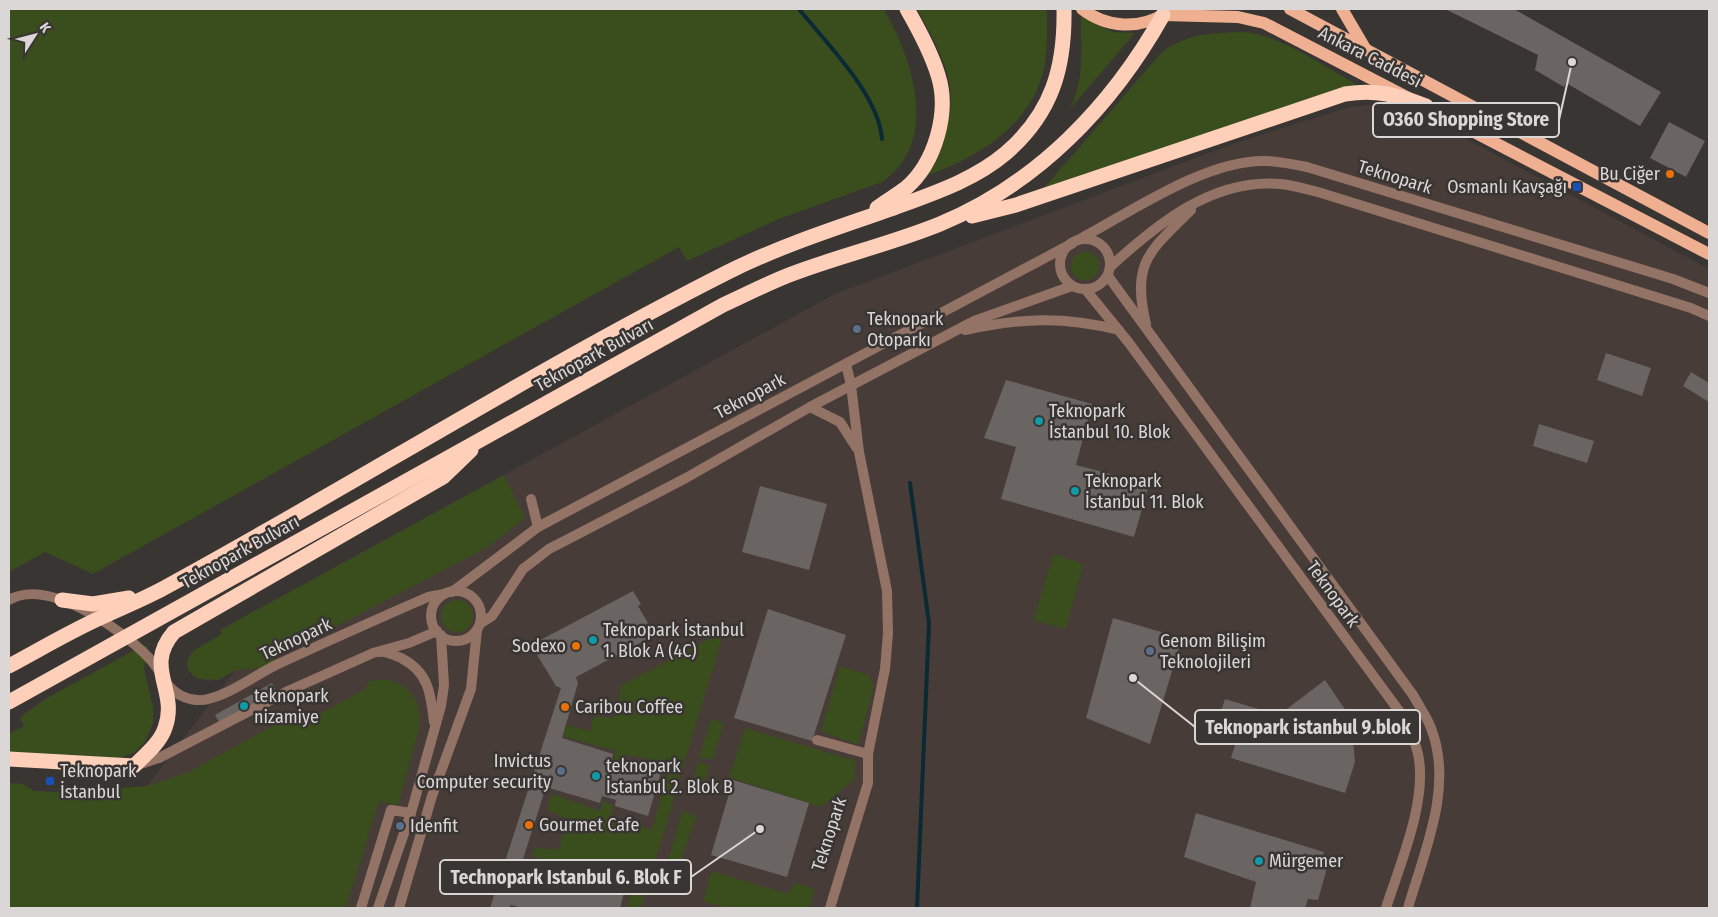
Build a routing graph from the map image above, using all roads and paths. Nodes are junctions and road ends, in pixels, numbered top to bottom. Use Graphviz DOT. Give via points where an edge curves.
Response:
graph roads {
  1 [pos="907,9"];
  2 [pos="1064,9"];
  3 [pos="1082,9"];
  4 [pos="1290,9"];
  5 [pos="1342,9"];
  6 [pos="1168,12"];
  7 [pos="1366,50"];
  8 [pos="1426,106"];
  9 [pos="1202,199"];
  10 [pos="859,220"];
  11 [pos="939,224"];
  12 [pos="1709,233"];
  13 [pos="1075,241"];
  14 [pos="1709,254"];
  15 [pos="1109,271"];
  16 [pos="1072,286"];
  17 [pos="1086,290"];
  18 [pos="1709,293"];
  19 [pos="1709,316"];
  20 [pos="1147,329"];
  21 [pos="1118,330"];
  22 [pos="952,333"];
  23 [pos="846,364"];
  24 [pos="851,385"];
  25 [pos="810,407"];
  26 [pos="481,439"];
  27 [pos="859,452"];
  28 [pos="530,498"];
  29 [pos="538,527"];
  30 [pos="162,589"];
  31 [pos="448,593"];
  32 [pos="9,600"];
  33 [pos="62,600"];
  34 [pos="99,618"];
  35 [pos="479,627"];
  36 [pos="439,633"];
  37 [pos="127,637"];
  38 [pos="373,653"];
  39 [pos="9,666"];
  40 [pos="165,683"];
  41 [pos="9,702"];
  42 [pos="434,729"];
  43 [pos="818,740"];
  44 [pos="868,754"];
  45 [pos="9,759"];
  46 [pos="134,766"];
  47 [pos="869,771"];
  48 [pos="410,813"];
  49 [pos="362,908"];
  50 [pos="378,908"];
  51 [pos="399,908"];
  52 [pos="823,908"];
  53 [pos="830,908"];
  54 [pos="1386,908"];
  55 [pos="1408,908"];
  1 -- 10 [label="highway" via="939,77 942,110 937,138 927,161 907,187"];
  2 -- 10 [label="highway, Teknopark Bulvarı" via="1063,40 1055,86 1045,107 1016,143 1004,155 968,178"];
  3 -- 6 [label="main road" via="1101,21 1127,26"];
  4 -- 7 [label="main road, Ankara Caddesi"];
  5 -- 7 [label="main road"];
  6 -- 8 [label="main road, Ankara Caddesi" via="1264,22"];
  6 -- 11 [label="highway, Teknopark Bulvarı" via="1135,62 1084,125 1009,189"];
  7 -- 12 [label="main road, Ankara Caddesi"];
  8 -- 11 [label="highway" via="1394,94 1345,94 1016,205"];
  8 -- 14 [label="main road, Ankara Caddesi"];
  9 -- 15 [label="street, Teknopark" via="1164,222"];
  9 -- 19 [label="street, Teknopark" via="1248,184 1295,186"];
  9 -- 20 [label="street, Teknopark" via="1162,238 1145,263 1139,283"];
  10 -- 30 [label="highway, Teknopark Bulvarı" via="780,249 719,277"];
  11 -- 26 [label="highway, Teknopark Bulvarı" via="790,274 752,291"];
  13 -- 15 [label="street, Teknopark" via="1090,240 1102,245 1109,255"];
  13 -- 16 [label="street" via="1064,252 1060,264 1063,276"];
  13 -- 18 [label="street, Teknopark" via="1208,172 1250,162 1280,162 1307,167 1673,279"];
  13 -- 23 [label="street, Teknopark"];
  15 -- 17 [label="street, Teknopark" via="1099,286"];
  15 -- 20 [label="street, Teknopark"];
  16 -- 17 [label="street"];
  16 -- 22 [label="street" via="994,312"];
  17 -- 21 [label="street, Teknopark"];
  20 -- 55 [label="street, Teknopark" via="1412,695 1432,729 1439,762 1439,789 1430,835"];
  21 -- 22 [label="street" via="1078,321 1035,319"];
  21 -- 54 [label="street, Teknopark" via="1402,714 1409,728 1418,755 1420,786"];
  22 -- 24 [label="street"];
  23 -- 24 [label="street, Teknopark"];
  23 -- 29 [label="street, Teknopark"];
  24 -- 25 [label="street"];
  24 -- 27 [label="street, Teknopark"];
  25 -- 27 [label="street, Teknopark" via="840,422"];
  25 -- 35 [label="street" via="686,478 539,555 523,569 492,616"];
  26 -- 37 [label="highway, Teknopark Bulvarı"];
  26 -- 40 [label="highway" via="443,477 174,632 160,653"];
  27 -- 44 [label="street, Teknopark" via="882,559 889,614 885,669"];
  28 -- 29 [label="street"];
  29 -- 31 [label="street, Teknopark"];
  30 -- 33 [label="highway" via="114,602 94,604"];
  30 -- 34 [label="highway, Teknopark Bulvarı"];
  31 -- 35 [label="street" via="468,594 475,599 479,606"];
  31 -- 36 [label="street, Teknopark" via="438,600 432,614 432,622"];
  31 -- 40 [label="street, Teknopark" via="428,596 207,700 188,698"];
  32 -- 33 [label="street" via="20,594 32,594"];
  33 -- 34 [label="street"];
  34 -- 37 [label="street"];
  34 -- 39 [label="highway, Teknopark Bulvarı"];
  35 -- 36 [label="street" via="471,636 456,641"];
  35 -- 51 [label="street" via="471,689 432,796"];
  36 -- 38 [label="street"];
  36 -- 42 [label="street, Teknopark" via="444,685"];
  37 -- 40 [label="street" via="150,658"];
  37 -- 41 [label="highway, Teknopark Bulvarı"];
  38 -- 42 [label="street, Teknopark" via="383,652 400,658 423,674 430,689"];
  38 -- 46 [label="street" via="288,691 159,758"];
  40 -- 46 [label="highway" via="168,702 166,727"];
  42 -- 48 [label="street, Teknopark"];
  43 -- 44 [label="street"];
  44 -- 47 [label="street, Teknopark"];
  45 -- 46 [label="highway"];
  47 -- 52 [label="street, Teknopark"];
  47 -- 53 [label="street, Teknopark" via="868,784"];
  48 -- 49 [label="street" via="391,810"];
  48 -- 50 [label="street, Teknopark"];
}
